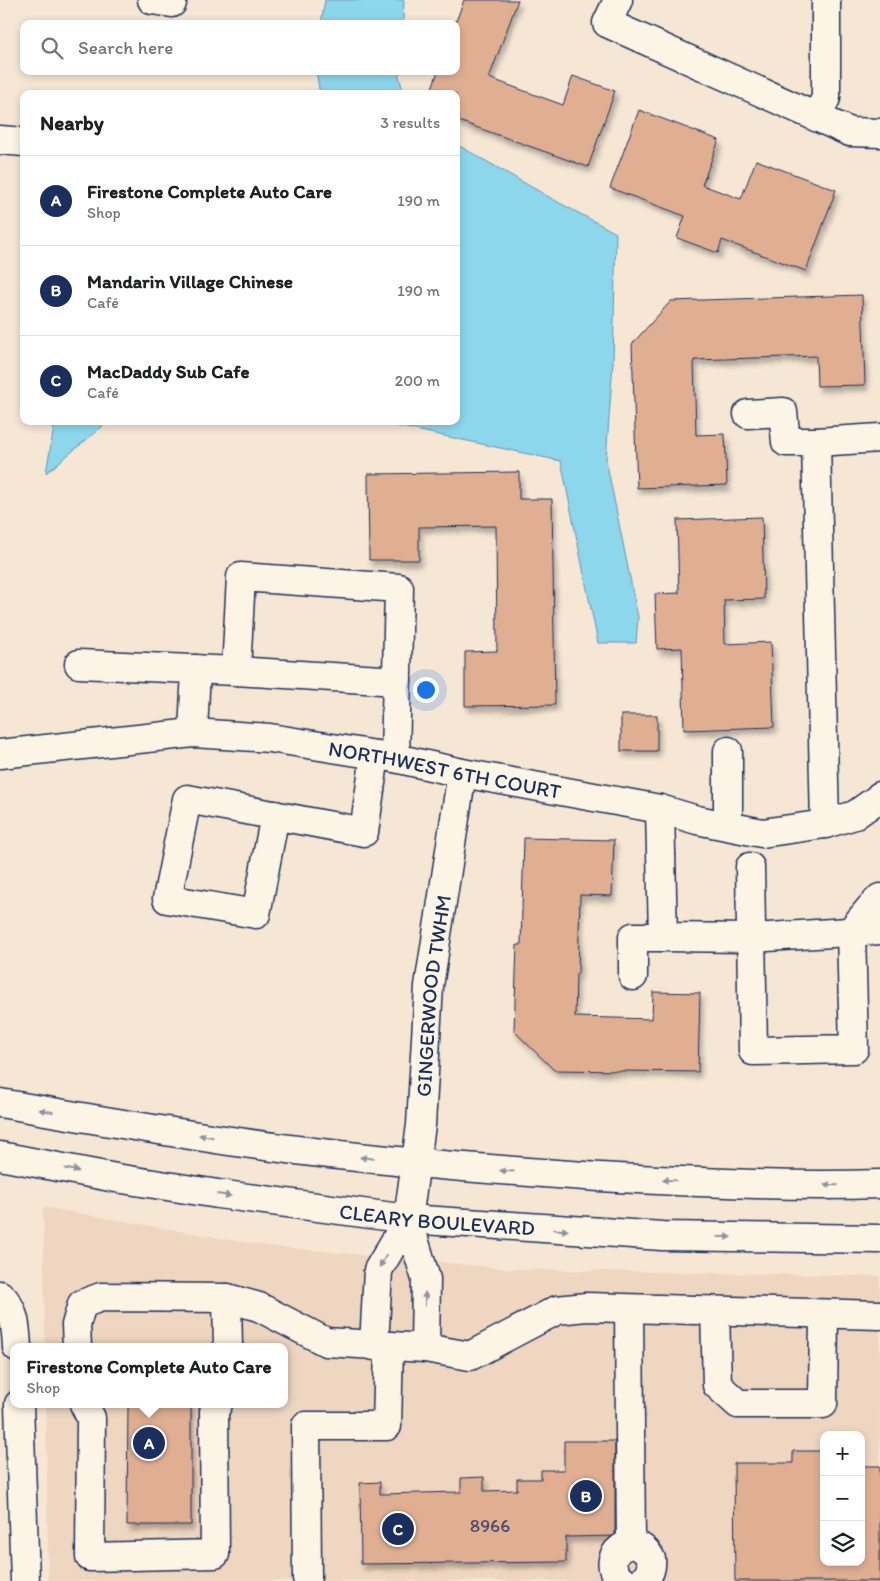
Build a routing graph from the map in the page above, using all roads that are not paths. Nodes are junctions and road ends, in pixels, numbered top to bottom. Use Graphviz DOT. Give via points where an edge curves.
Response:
graph roads {
  1 [pos="618,0"];
  2 [pos="826,0"];
  3 [pos="816,117"];
  4 [pos="880,133"];
  5 [pos="0,140"];
  6 [pos="20,142"];
  7 [pos="748,414"];
  8 [pos="880,438"];
  9 [pos="816,442"];
  10 [pos="79,664"];
  11 [pos="196,669"];
  12 [pos="236,671"];
  13 [pos="397,681"];
  14 [pos="193,733"];
  15 [pos="728,751"];
  16 [pos="0,754"];
  17 [pos="385,757"];
  18 [pos="462,773"];
  19 [pos="879,797"];
  20 [pos="660,809"];
  21 [pos="274,815"];
  22 [pos="825,824"];
  23 [pos="728,826"];
  24 [pos="750,867"];
  25 [pos="880,898"];
  26 [pos="880,930"];
  27 [pos="851,931"];
  28 [pos="662,937"];
  29 [pos="751,938"];
  30 [pos="633,976"];
  31 [pos="0,1103"];
  32 [pos="0,1156"];
  33 [pos="416,1163"];
  34 [pos="880,1184"];
  35 [pos="408,1219"];
  36 [pos="880,1239"];
  37 [pos="0,1295"];
  38 [pos="227,1298"];
  39 [pos="629,1309"];
  40 [pos="715,1311"];
  41 [pos="824,1314"];
  42 [pos="880,1315"];
  43 [pos="17,1343"];
  44 [pos="77,1343"];
  45 [pos="228,1343"];
  46 [pos="382,1346"];
  47 [pos="424,1348"];
  48 [pos="19,1408"];
  49 [pos="86,1408"];
  50 [pos="216,1408"];
  51 [pos="631,1544"];
  52 [pos="307,1578"];
  53 [pos="25,1581"];
  54 [pos="622,1581"];
  55 [pos="642,1581"];
  1 -- 3 [label="street" via="607,23"];
  2 -- 3 [label="street" via="826,98"];
  3 -- 4 [label="street" via="850,132"];
  5 -- 6 [label="street"];
  7 -- 9 [label="street" via="783,412 786,442"];
  8 -- 9 [label="street"];
  9 -- 22 [label="street"];
  10 -- 11 [label="street"];
  11 -- 12 [label="street"];
  11 -- 14 [label="street"];
  12 -- 13 [label="street"];
  12 -- 13 [label="street" via="240,577 399,588"];
  13 -- 17 [label="street"];
  14 -- 16 [label="street, NORTHWEST 6TH COURT"];
  14 -- 17 [label="street, NORTHWEST 6TH COURT" via="270,738"];
  15 -- 23 [label="street"];
  17 -- 18 [label="street, NORTHWEST 6TH COURT"];
  17 -- 21 [label="street" via="364,832"];
  18 -- 20 [label="street, NORTHWEST 6TH COURT"];
  18 -- 33 [label="street, GINGERWOOD TWHM" via="429,986"];
  19 -- 22 [label="street, NORTHWEST 6TH COURT" via="855,815"];
  20 -- 23 [label="street, NORTHWEST 6TH COURT"];
  20 -- 28 [label="street"];
  21 -- 21 [label="street" via="187,799 167,899 256,914"];
  22 -- 23 [label="street, NORTHWEST 6TH COURT" via="762,833"];
  24 -- 29 [label="street"];
  25 -- 27 [label="street"];
  26 -- 27 [label="street"];
  27 -- 29 [label="street"];
  27 -- 29 [label="street" via="854,1049 754,1051"];
  28 -- 29 [label="street"];
  28 -- 30 [label="street" via="633,937"];
  33 -- 31 [label="street, one-way" via="279,1148"];
  32 -- 35 [label="street, CLEARY BOULEVARD, one-way" via="208,1192"];
  34 -- 33 [label="street, one-way" via="745,1184 485,1170"];
  33 -- 35 [label="street, GINGERWOOD TWHM"];
  35 -- 36 [label="street, CLEARY BOULEVARD, one-way" via="662,1236"];
  35 -- 46 [label="street, one-way" via="378,1270"];
  47 -- 35 [label="street, one-way" via="426,1280"];
  37 -- 43 [label="street" via="13,1313"];
  38 -- 44 [label="street" via="101,1297 82,1304 76,1325"];
  38 -- 45 [label="street"];
  38 -- 46 [label="street" via="259,1307 326,1342"];
  39 -- 40 [label="street"];
  39 -- 47 [label="street" via="586,1307 557,1310 470,1356"];
  39 -- 51 [label="street"];
  40 -- 41 [label="street"];
  40 -- 41 [label="street" via="716,1385 738,1404 823,1404"];
  41 -- 42 [label="street"];
  46 -- 47 [label="street"];
  46 -- 52 [label="street" via="387,1426 306,1426"];
  48 -- 53 [label="street"];
  49 -- 50 [label="street" via="91,1418 90,1557 215,1554"];
  51 -- 54 [label="street" via="619,1549 613,1559 614,1571"];
  51 -- 55 [label="street" via="643,1548 651,1559 650,1572"];
}
